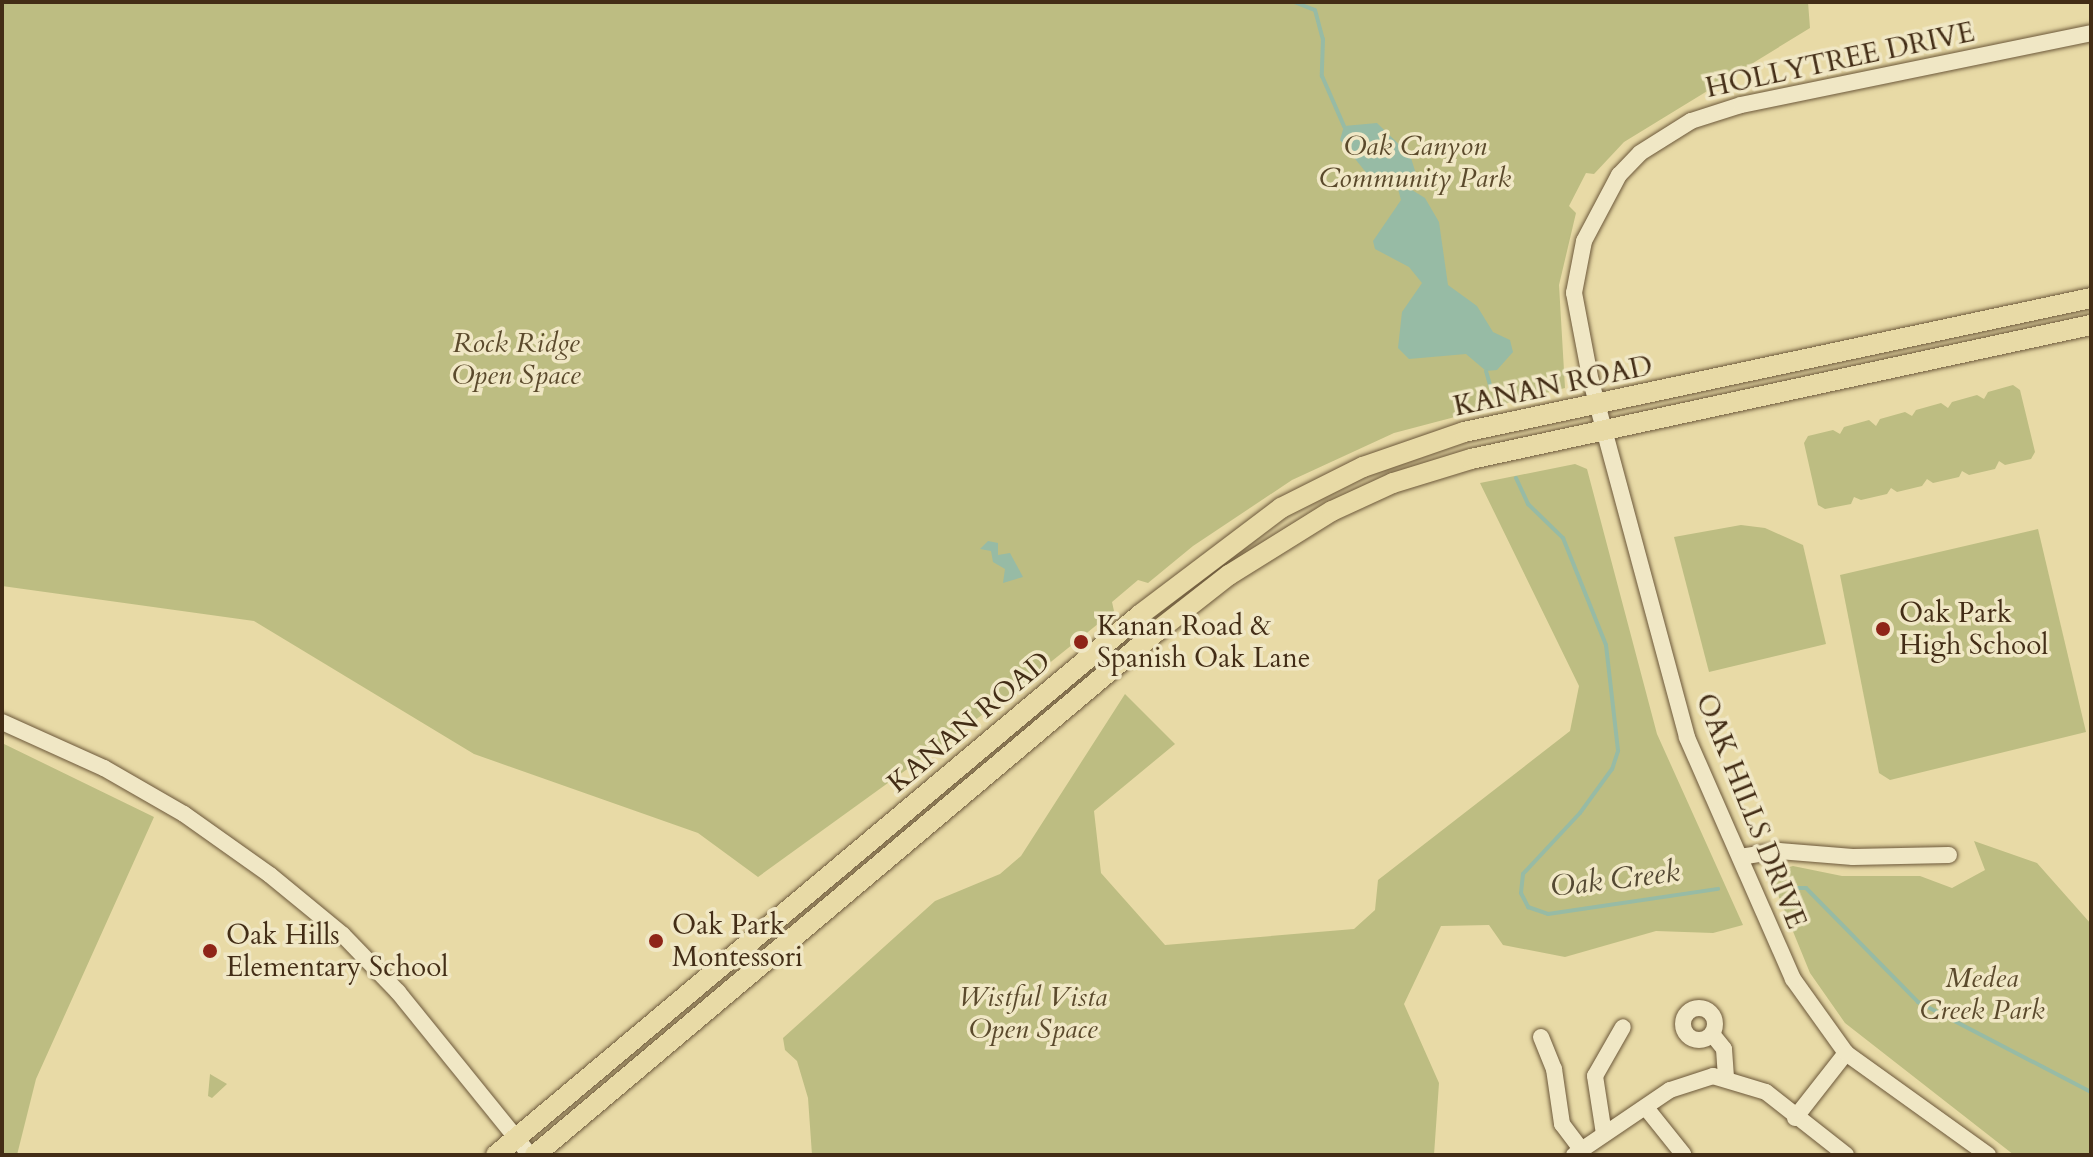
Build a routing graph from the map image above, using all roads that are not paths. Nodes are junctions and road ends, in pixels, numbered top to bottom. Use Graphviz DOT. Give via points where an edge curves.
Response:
graph roads {
  1 [pos="2091,33"];
  2 [pos="2091,298"];
  3 [pos="2091,325"];
  4 [pos="1598,405"];
  5 [pos="1604,429"];
  6 [pos="2,722"];
  7 [pos="1949,855"];
  8 [pos="1740,857"];
  9 [pos="1623,1027"];
  10 [pos="1712,1034"];
  11 [pos="1541,1037"];
  12 [pos="1846,1053"];
  13 [pos="1726,1077"];
  14 [pos="1647,1109"];
  15 [pos="1795,1118"];
  16 [pos="1604,1134"];
  17 [pos="528,1150"];
  18 [pos="1578,1152"];
  19 [pos="1683,1154"];
  20 [pos="496,1155"];
  21 [pos="1846,1155"];
  22 [pos="1988,1155"];
  1 -- 4 [label="street, HOLLYTREE DRIVE" via="1741,105 1691,121 1640,153 1600,205 1584,241 1574,293"];
  2 -- 4 [label="main road, KANAN ROAD"];
  3 -- 5 [label="main road, KANAN ROAD"];
  4 -- 5 [label="street, OAK HILLS DRIVE"];
  4 -- 17 [label="main road, KANAN ROAD" via="1415,447 1322,487 1249,529 1129,623"];
  5 -- 8 [label="street, OAK HILLS DRIVE" via="1687,737"];
  5 -- 17 [label="main road, KANAN ROAD" via="1405,479 1332,511 1266,550 1156,632"];
  6 -- 17 [label="street" via="104,768 264,870 379,971"];
  7 -- 8 [label="street" via="1853,857 1779,851"];
  8 -- 12 [label="street, OAK HILLS DRIVE" via="1793,979"];
  9 -- 16 [label="street" via="1595,1076"];
  10 -- 13 [label="street" via="1724,1049"];
  11 -- 18 [label="street" via="1554,1069 1562,1124"];
  12 -- 15 [label="street"];
  12 -- 22 [label="street, OAK HILLS DRIVE"];
  13 -- 14 [label="street" via="1689,1081"];
  13 -- 15 [label="street" via="1766,1092"];
  14 -- 16 [label="street"];
  14 -- 19 [label="street"];
  15 -- 21 [label="street"];
  16 -- 18 [label="street"];
  17 -- 20 [label="main road, KANAN ROAD"];
}
